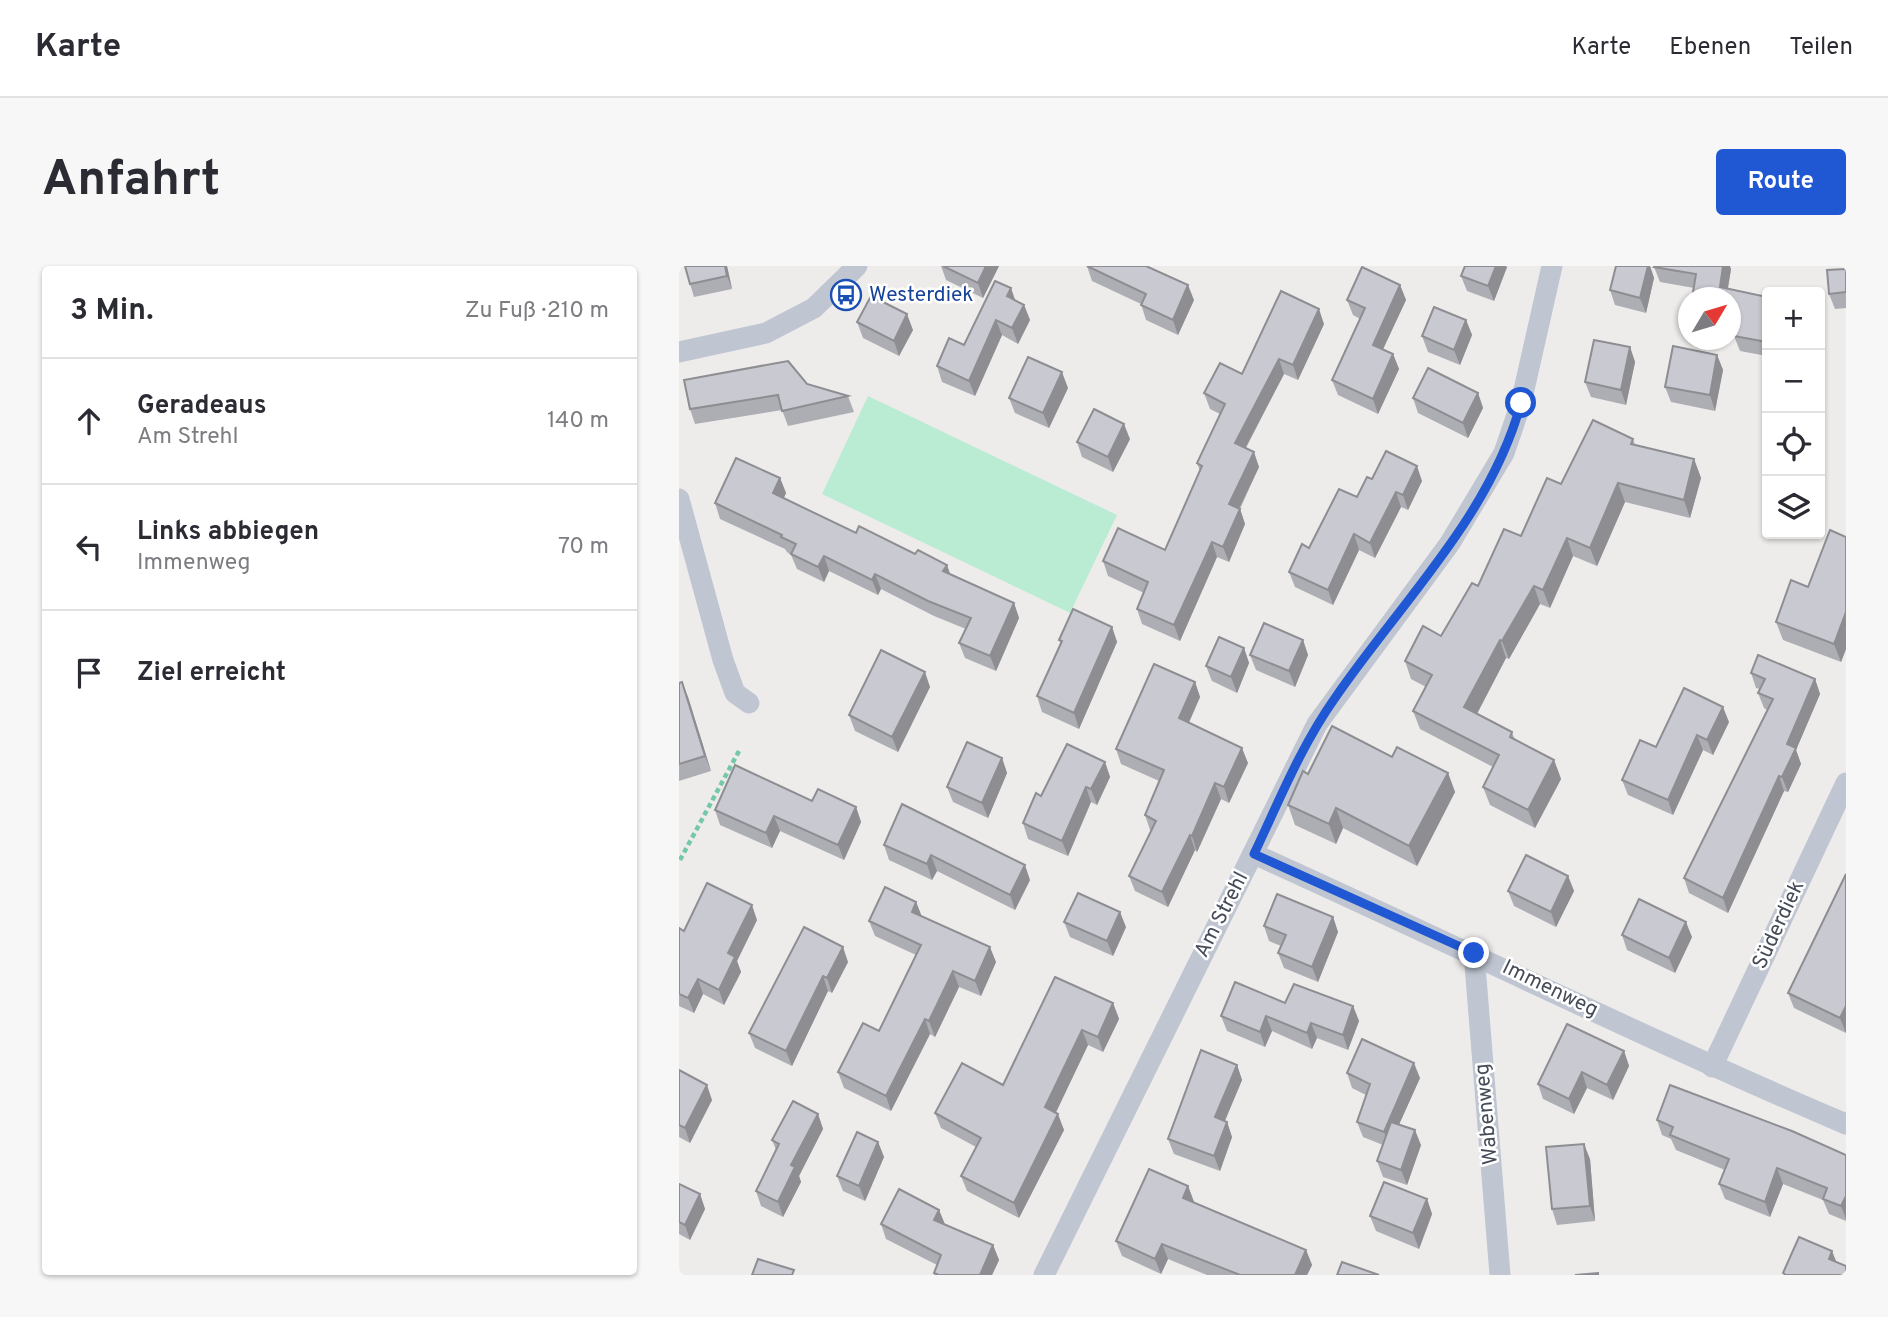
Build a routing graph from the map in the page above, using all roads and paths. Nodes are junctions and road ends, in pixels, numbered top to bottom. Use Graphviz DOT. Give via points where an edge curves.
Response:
graph roads {
  1 [pos="857,266"];
  2 [pos="1552,266"];
  3 [pos="679,352"];
  4 [pos="679,499"];
  5 [pos="749,703"];
  6 [pos="739,751"];
  7 [pos="1846,783"];
  8 [pos="1254,854"];
  9 [pos="680,860"];
  10 [pos="1474,953"];
  11 [pos="1712,1067"];
  12 [pos="1846,1124"];
  13 [pos="1044,1275"];
  14 [pos="1500,1275"];
  1 -- 3 [label="street" via="814,307 766,333"];
  2 -- 8 [label="street, Am Strehl" via="1521,403 1504,453 1450,542 1317,724"];
  4 -- 5 [label="street" via="723,660 735,694"];
  6 -- 9 [label="path"];
  7 -- 11 [label="street, Süderdiek"];
  8 -- 10 [label="street, Immenweg"];
  8 -- 13 [label="street, Am Strehl"];
  10 -- 11 [label="street, Immenweg"];
  10 -- 14 [label="street, Wabenweg"];
  11 -- 12 [label="street, Immenweg"];
}
